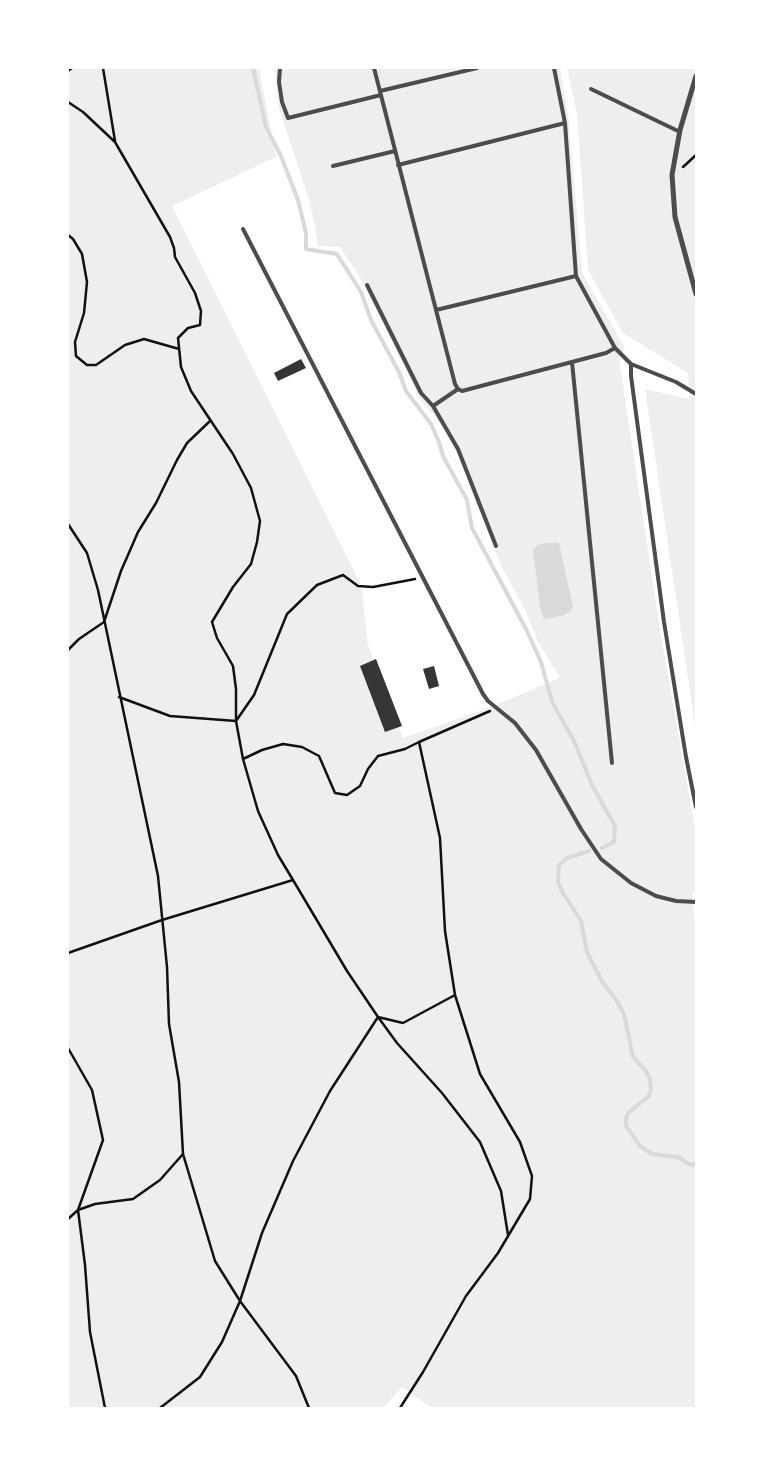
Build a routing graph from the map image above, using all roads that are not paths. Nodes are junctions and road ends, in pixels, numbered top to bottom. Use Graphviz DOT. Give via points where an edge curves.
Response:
graph roads {
  1 [pos="280,68"];
  2 [pos="374,68"];
  3 [pos="477,68"];
  4 [pos="554,68"];
  5 [pos="696,76"];
  6 [pos="591,89"];
  7 [pos="380,93"];
  8 [pos="566,123"];
  9 [pos="680,132"];
  10 [pos="395,151"];
  11 [pos="398,165"];
  12 [pos="333,166"];
  13 [pos="243,229"];
  14 [pos="576,276"];
  15 [pos="367,285"];
  16 [pos="696,294"];
  17 [pos="436,310"];
  18 [pos="615,348"];
  19 [pos="572,362"];
  20 [pos="631,364"];
  21 [pos="458,389"];
  22 [pos="696,394"];
  23 [pos="433,406"];
  24 [pos="496,546"];
  25 [pos="612,763"];
  26 [pos="696,807"];
  27 [pos="696,902"];
  1 -- 7 [label="lane" via="282,102 288,118"];
  2 -- 7 [label="lane"];
  3 -- 7 [label="lane"];
  4 -- 8 [label="lane"];
  5 -- 9 [label="street"];
  6 -- 9 [label="lane"];
  7 -- 10 [label="lane"];
  8 -- 11 [label="lane"];
  8 -- 14 [label="lane"];
  9 -- 16 [label="street" via="672,176 676,217"];
  10 -- 11 [label="lane"];
  10 -- 12 [label="lane"];
  11 -- 17 [label="lane"];
  13 -- 27 [label="lane" via="482,694 515,723 536,750 601,859 631,883 656,896"];
  14 -- 17 [label="lane"];
  14 -- 18 [label="lane"];
  15 -- 23 [label="lane" via="421,393"];
  17 -- 21 [label="lane"];
  18 -- 19 [label="lane"];
  18 -- 20 [label="lane"];
  19 -- 21 [label="lane" via="462,391"];
  19 -- 25 [label="lane"];
  20 -- 22 [label="lane" via="676,382"];
  20 -- 26 [label="lane" via="664,622"];
  21 -- 23 [label="lane"];
  23 -- 24 [label="lane" via="458,449"];
}
